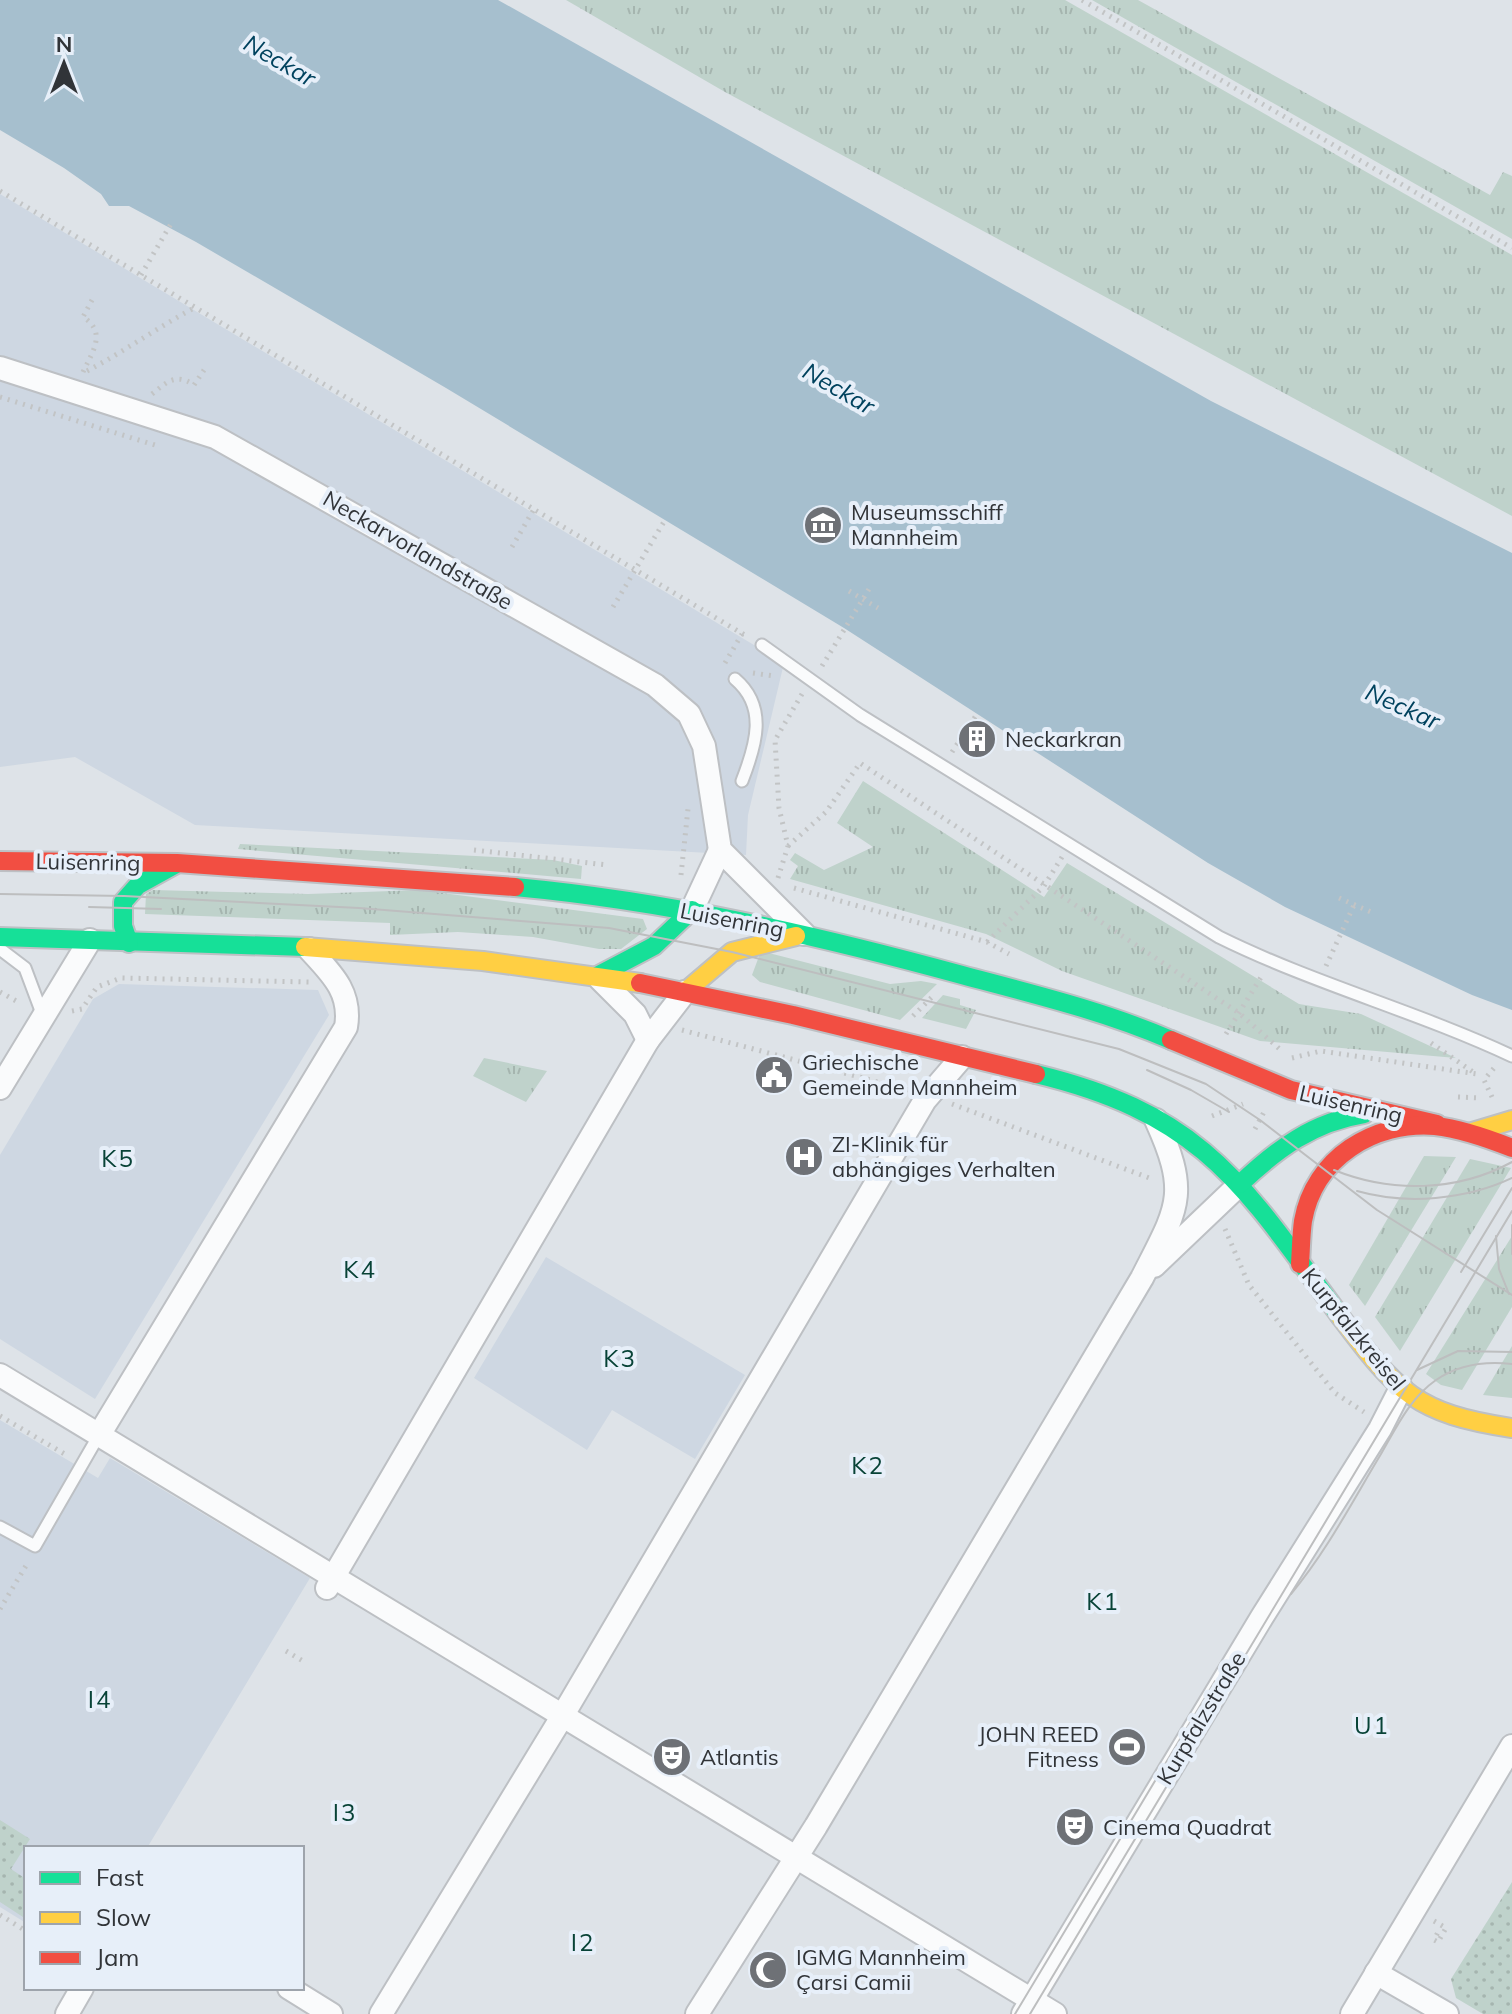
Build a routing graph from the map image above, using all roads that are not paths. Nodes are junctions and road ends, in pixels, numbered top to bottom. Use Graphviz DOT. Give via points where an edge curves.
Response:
graph roads {
  1 [pos="0,368"];
  2 [pos="762,645"];
  3 [pos="735,679"];
  4 [pos="742,781"];
  5 [pos="720,850"];
  6 [pos="0,861"];
  7 [pos="177,863"];
  8 [pos="692,910"];
  9 [pos="95,935"];
  10 [pos="805,935"];
  11 [pos="0,937"];
  12 [pos="129,943"];
  13 [pos="0,949"];
  14 [pos="309,949"];
  15 [pos="597,976"];
  16 [pos="685,992"];
  17 [pos="43,1016"];
  18 [pos="648,1040"];
  19 [pos="1512,1056"];
  20 [pos="962,1057"];
  21 [pos="0,1088"];
  22 [pos="1379,1112"];
  23 [pos="1154,1115"];
  24 [pos="1512,1120"];
  25 [pos="1437,1124"];
  26 [pos="1472,1132"];
  27 [pos="1512,1148"];
  28 [pos="1240,1184"];
  29 [pos="1300,1264"];
  30 [pos="1142,1278"];
  31 [pos="0,1375"];
  32 [pos="1401,1388"];
  33 [pos="1512,1428"];
  34 [pos="99,1435"];
  35 [pos="0,1527"];
  36 [pos="331,1583"];
  37 [pos="562,1716"];
  38 [pos="1512,1746"];
  39 [pos="794,1857"];
  40 [pos="1376,1973"];
  41 [pos="81,1990"];
  42 [pos="292,1990"];
  43 [pos="1027,2007"];
  44 [pos="67,2014"];
  45 [pos="331,2014"];
  46 [pos="381,2014"];
  47 [pos="697,2014"];
  48 [pos="1055,2014"];
  49 [pos="1352,2014"];
  50 [pos="1447,2014"];
  1 -- 5 [label="street, Neckarvorlandstraße" via="215,437 655,685 689,714 704,746"];
  2 -- 19 [label="lane" via="848,707 1219,937"];
  3 -- 4 [label="lane" via="755,706 757,743"];
  5 -- 8 [label="street"];
  5 -- 10 [label="street"];
  6 -- 7 [label="main road, Luisenring"];
  7 -- 8 [label="main road, Luisenring" via="518,887"];
  7 -- 12 [label="main road" via="124,896 114,913"];
  8 -- 10 [label="main road, Luisenring"];
  8 -- 15 [label="main road" via="654,946"];
  9 -- 11 [label="main road"];
  9 -- 12 [label="main road"];
  9 -- 17 [label="street"];
  10 -- 16 [label="main road" via="732,952"];
  10 -- 22 [label="main road, Luisenring" via="1120,1018 1291,1090"];
  12 -- 14 [label="main road"];
  13 -- 17 [label="lane" via="25,968"];
  14 -- 15 [label="main road" via="449,958"];
  14 -- 34 [label="street" via="343,990 349,1009 346,1027"];
  15 -- 16 [label="main road"];
  15 -- 18 [label="street" via="635,1014"];
  16 -- 18 [label="street"];
  16 -- 20 [label="main road"];
  17 -- 21 [label="street"];
  18 -- 36 [label="street"];
  20 -- 23 [label="main road" via="1079,1087"];
  20 -- 37 [label="street" via="925,1100"];
  22 -- 25 [label="main road, Luisenring"];
  22 -- 28 [label="main road" via="1336,1119 1300,1133"];
  23 -- 28 [label="main road" via="1211,1155"];
  23 -- 30 [label="street" via="1176,1167 1178,1190"];
  24 -- 26 [label="main road"];
  25 -- 26 [label="main road, Kurpfalzkreisel"];
  25 -- 29 [label="main road, Kurpfalzkreisel" via="1377,1132 1343,1153 1309,1199 1302,1220"];
  26 -- 27 [label="main road, Kurpfalzkreisel"];
  28 -- 29 [label="main road"];
  28 -- 30 [label="street"];
  29 -- 32 [label="main road, Kurpfalzkreisel"];
  30 -- 39 [label="street"];
  31 -- 34 [label="street"];
  32 -- 33 [label="main road, Kurpfalzkreisel" via="1438,1413"];
  32 -- 43 [label="street, Kurpfalzstraße"];
  34 -- 35 [label="lane" via="35,1546"];
  34 -- 36 [label="street"];
  36 -- 37 [label="street"];
  37 -- 39 [label="street"];
  37 -- 46 [label="street"];
  38 -- 40 [label="street"];
  39 -- 43 [label="street"];
  39 -- 47 [label="street"];
  40 -- 49 [label="street"];
  40 -- 50 [label="street"];
  41 -- 44 [label="street"];
  42 -- 45 [label="street"];
  43 -- 48 [label="street"];
}
